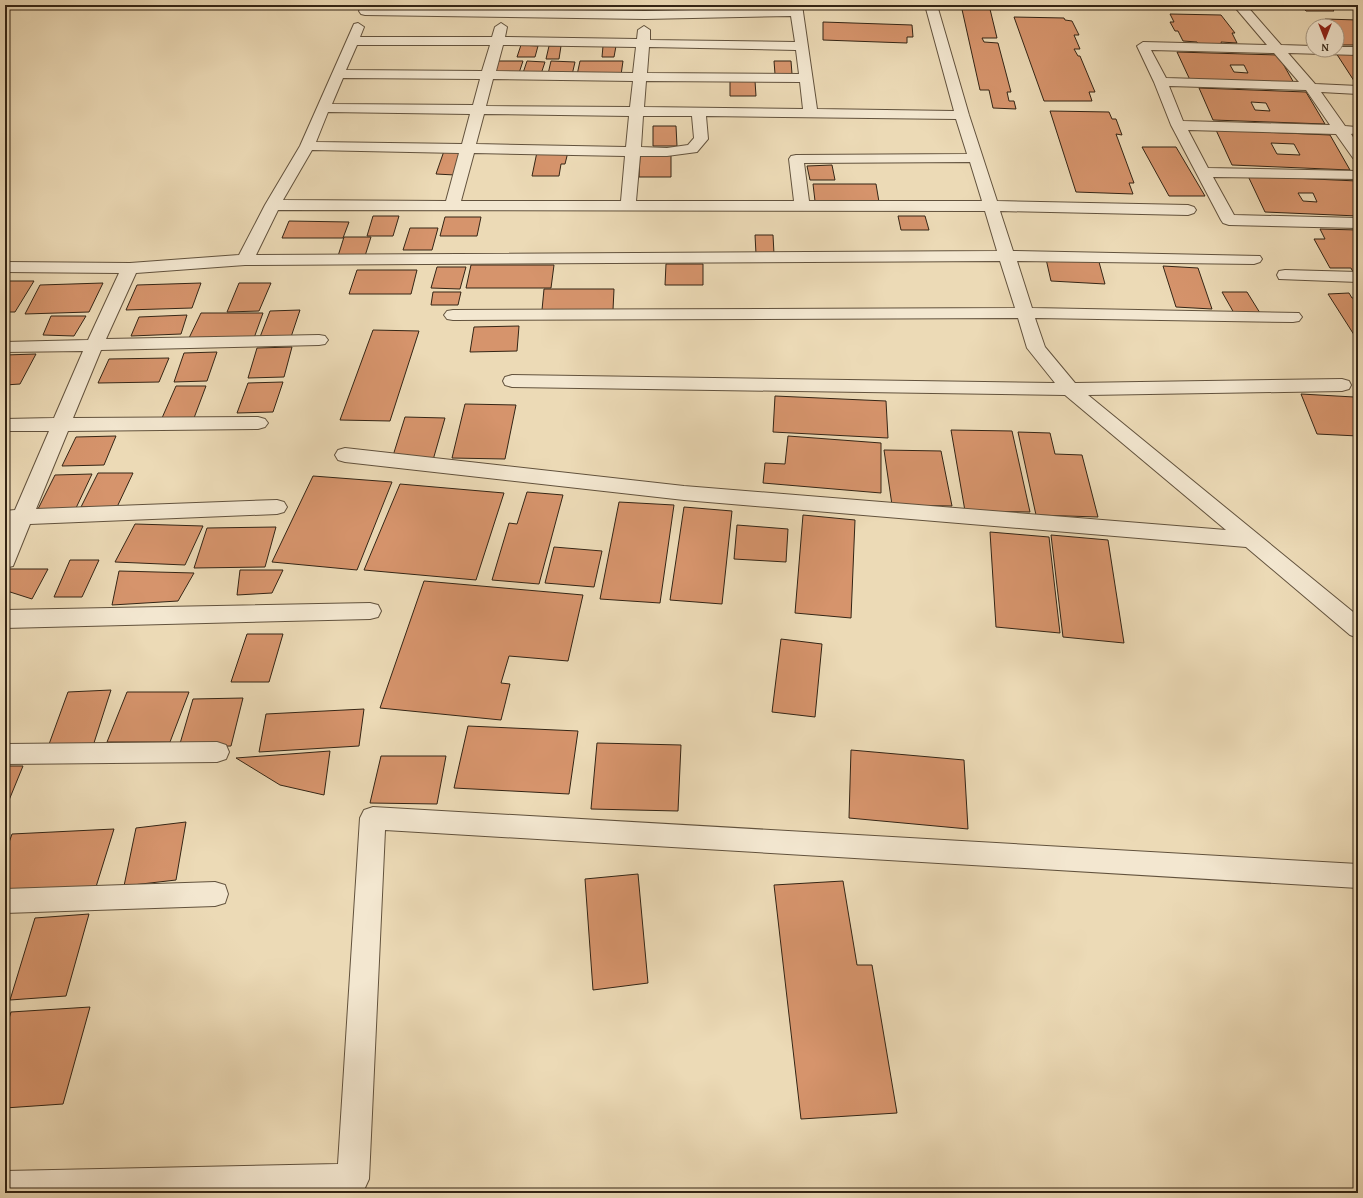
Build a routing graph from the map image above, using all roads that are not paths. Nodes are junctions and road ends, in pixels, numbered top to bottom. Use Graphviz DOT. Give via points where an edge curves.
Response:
graph roads {
  1 [pos="931,5"];
  2 [pos="1239,5"];
  3 [pos="366,8"];
  4 [pos="796,8"];
  5 [pos="506,9"];
  6 [pos="645,10"];
  7 [pos="352,41"];
  8 [pos="498,41"];
  9 [pos="642,44"];
  10 [pos="801,46"];
  11 [pos="1279,49"];
  12 [pos="1305,50"];
  13 [pos="1345,51"];
  14 [pos="1358,51"];
  15 [pos="338,74"];
  16 [pos="488,75"];
  17 [pos="639,77"];
  18 [pos="806,78"];
  19 [pos="1161,82"];
  20 [pos="1311,87"];
  21 [pos="1358,90"];
  22 [pos="323,108"];
  23 [pos="479,110"];
  24 [pos="636,112"];
  25 [pos="699,112"];
  26 [pos="811,114"];
  27 [pos="962,116"];
  28 [pos="1178,125"];
  29 [pos="1340,130"];
  30 [pos="1358,130"];
  31 [pos="307,146"];
  32 [pos="468,148"];
  33 [pos="633,152"];
  34 [pos="1358,155"];
  35 [pos="975,158"];
  36 [pos="1203,172"];
  37 [pos="1358,175"];
  38 [pos="273,205"];
  39 [pos="452,206"];
  40 [pos="628,206"];
  41 [pos="802,206"];
  42 [pos="991,206"];
  43 [pos="1188,210"];
  44 [pos="1358,222"];
  45 [pos="1006,256"];
  46 [pos="1254,259"];
  47 [pos="245,260"];
  48 [pos="5,267"];
  49 [pos="130,268"];
  50 [pos="1285,275"];
  51 [pos="1358,277"];
  52 [pos="1024,313"];
  53 [pos="453,316"];
  54 [pos="1293,317"];
  55 [pos="319,340"];
  56 [pos="94,346"];
  57 [pos="5,347"];
  58 [pos="512,380"];
  59 [pos="1342,385"];
  60 [pos="1070,389"];
  61 [pos="258,423"];
  62 [pos="61,424"];
  63 [pos="5,425"];
  64 [pos="345,455"];
  65 [pos="277,507"];
  66 [pos="14,518"];
  67 [pos="1251,540"];
  68 [pos="5,560"];
  69 [pos="370,611"];
  70 [pos="5,619"];
  71 [pos="1358,629"];
  72 [pos="217,752"];
  73 [pos="5,754"];
  74 [pos="1358,876"];
  75 [pos="216,894"];
  76 [pos="5,901"];
  77 [pos="5,1187"];
  1 -- 27 [label="street"];
  2 -- 11 [label="street"];
  3 -- 5 [label="street"];
  3 -- 7 [label="street"];
  4 -- 6 [label="street"];
  4 -- 10 [label="street"];
  5 -- 6 [label="street"];
  5 -- 8 [label="street"];
  6 -- 9 [label="street"];
  7 -- 8 [label="street"];
  7 -- 15 [label="street"];
  8 -- 9 [label="street"];
  8 -- 16 [label="street"];
  9 -- 10 [label="street"];
  9 -- 17 [label="street"];
  10 -- 18 [label="street"];
  11 -- 12 [label="street"];
  11 -- 19 [label="street" via="1144,46"];
  11 -- 20 [label="street"];
  13 -- 14 [label="street"];
  15 -- 16 [label="street"];
  15 -- 22 [label="street"];
  16 -- 17 [label="street"];
  16 -- 23 [label="street"];
  17 -- 18 [label="street"];
  17 -- 24 [label="street"];
  18 -- 26 [label="street"];
  19 -- 20 [label="street"];
  19 -- 28 [label="street"];
  20 -- 21 [label="street"];
  20 -- 29 [label="street"];
  22 -- 23 [label="street"];
  22 -- 31 [label="street"];
  23 -- 24 [label="street"];
  23 -- 32 [label="street"];
  24 -- 25 [label="street"];
  24 -- 33 [label="street"];
  25 -- 26 [label="street"];
  25 -- 33 [label="street" via="701,140 692,149"];
  26 -- 27 [label="street"];
  27 -- 35 [label="street"];
  28 -- 29 [label="street"];
  28 -- 36 [label="street"];
  29 -- 30 [label="street"];
  29 -- 34 [label="street"];
  31 -- 32 [label="street"];
  31 -- 38 [label="street"];
  32 -- 33 [label="street"];
  32 -- 39 [label="street"];
  33 -- 40 [label="street"];
  35 -- 41 [label="street" via="796,159"];
  35 -- 42 [label="street"];
  36 -- 37 [label="street"];
  36 -- 44 [label="street" via="1229,220"];
  38 -- 39 [label="street"];
  38 -- 47 [label="street"];
  39 -- 40 [label="street"];
  40 -- 41 [label="street"];
  41 -- 42 [label="street"];
  42 -- 43 [label="street"];
  42 -- 45 [label="street"];
  45 -- 46 [label="street"];
  45 -- 47 [label="street"];
  45 -- 52 [label="street"];
  47 -- 49 [label="street"];
  48 -- 49 [label="street"];
  49 -- 56 [label="street"];
  50 -- 51 [label="street"];
  52 -- 53 [label="street"];
  52 -- 54 [label="street"];
  52 -- 60 [label="street" via="1036,348"];
  55 -- 56 [label="street"];
  56 -- 57 [label="street"];
  56 -- 62 [label="street"];
  58 -- 60 [label="street"];
  59 -- 60 [label="street"];
  60 -- 67 [label="street"];
  61 -- 62 [label="street"];
  62 -- 63 [label="street"];
  62 -- 66 [label="street"];
  64 -- 67 [label="street" via="684,493"];
  65 -- 66 [label="street"];
  66 -- 68 [label="street"];
  67 -- 71 [label="street"];
  69 -- 70 [label="street"];
  72 -- 73 [label="street"];
  74 -- 77 [label="street" via="373,818 353,1179"];
  75 -- 76 [label="street"];
}
